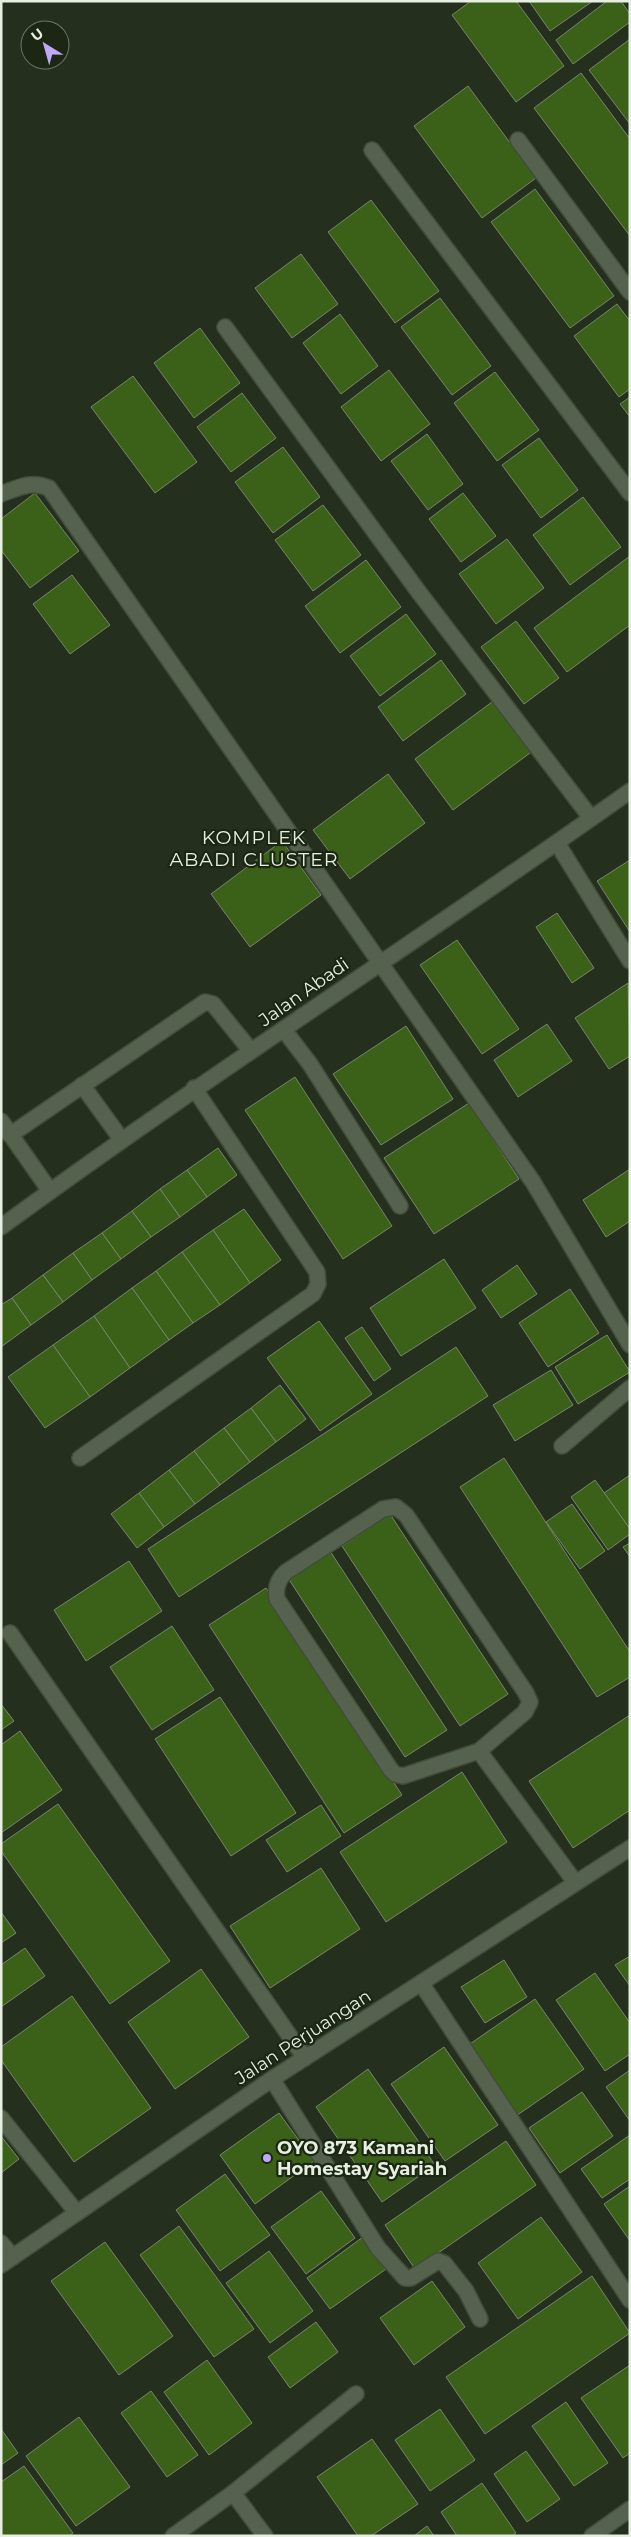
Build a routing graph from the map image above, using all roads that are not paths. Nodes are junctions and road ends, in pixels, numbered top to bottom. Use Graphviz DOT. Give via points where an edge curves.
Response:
graph roads {
  1 [pos="518,140"];
  2 [pos="372,150"];
  3 [pos="630,292"];
  4 [pos="224,327"];
  5 [pos="630,493"];
  6 [pos="1,494"];
  7 [pos="630,791"];
  8 [pos="591,818"];
  9 [pos="557,843"];
  10 [pos="630,961"];
  11 [pos="379,963"];
  12 [pos="284,1030"];
  13 [pos="251,1051"];
  14 [pos="82,1085"];
  15 [pos="194,1088"];
  16 [pos="1,1121"];
  17 [pos="10,1134"];
  18 [pos="122,1140"];
  19 [pos="50,1191"];
  20 [pos="400,1206"];
  21 [pos="1,1227"];
  22 [pos="630,1345"];
  23 [pos="630,1388"];
  24 [pos="562,1446"];
  25 [pos="80,1458"];
  26 [pos="10,1633"];
  27 [pos="479,1751"];
  28 [pos="630,1848"];
  29 [pos="576,1882"];
  30 [pos="421,1983"];
  31 [pos="305,2058"];
  32 [pos="272,2079"];
  33 [pos="1,2118"];
  34 [pos="78,2213"];
  35 [pos="1,2243"];
  36 [pos="7,2261"];
  37 [pos="630,2300"];
  38 [pos="480,2319"];
  39 [pos="356,2394"];
  40 [pos="233,2493"];
  41 [pos="630,2509"];
  42 [pos="173,2536"];
  43 [pos="265,2536"];
  44 [pos="592,2536"];
  1 -- 3 [label="street"];
  2 -- 5 [label="street"];
  4 -- 8 [label="street" via="418,591"];
  6 -- 11 [label="street" via="28,484 48,488"];
  7 -- 8 [label="street, Jalan Abadi"];
  8 -- 9 [label="street, Jalan Abadi"];
  9 -- 10 [label="street"];
  9 -- 11 [label="street, Jalan Abadi"];
  11 -- 12 [label="street, Jalan Abadi"];
  11 -- 22 [label="street" via="533,1182"];
  12 -- 13 [label="street, Jalan Abadi"];
  12 -- 20 [label="street" via="310,1064"];
  13 -- 14 [label="street" via="213,1004 206,1002"];
  13 -- 15 [label="street, Jalan Abadi"];
  14 -- 17 [label="street"];
  14 -- 18 [label="street"];
  15 -- 18 [label="street, Jalan Abadi"];
  15 -- 25 [label="street" via="317,1272 318,1284 313,1294"];
  16 -- 17 [label="street"];
  17 -- 19 [label="street"];
  18 -- 19 [label="street, Jalan Abadi"];
  19 -- 21 [label="street, Jalan Abadi"];
  23 -- 24 [label="street"];
  26 -- 31 [label="street"];
  27 -- 27 [label="street" via="403,1776 395,1774 277,1599 280,1577 383,1509 401,1509 529,1697 529,1707 525,1712"];
  27 -- 29 [label="street"];
  28 -- 29 [label="street, Jalan Perjuangan"];
  29 -- 30 [label="street, Jalan Perjuangan"];
  30 -- 31 [label="street, Jalan Perjuangan"];
  30 -- 37 [label="street"];
  31 -- 32 [label="street, Jalan Perjuangan"];
  32 -- 34 [label="street, Jalan Perjuangan"];
  32 -- 38 [label="street" via="388,2260 405,2278 411,2278 438,2262 444,2263 466,2291"];
  33 -- 34 [label="street"];
  34 -- 36 [label="street, Jalan Perjuangan"];
  35 -- 36 [label="street"];
  39 -- 40 [label="street"];
  40 -- 42 [label="street"];
  40 -- 43 [label="street"];
  41 -- 44 [label="street"];
}
